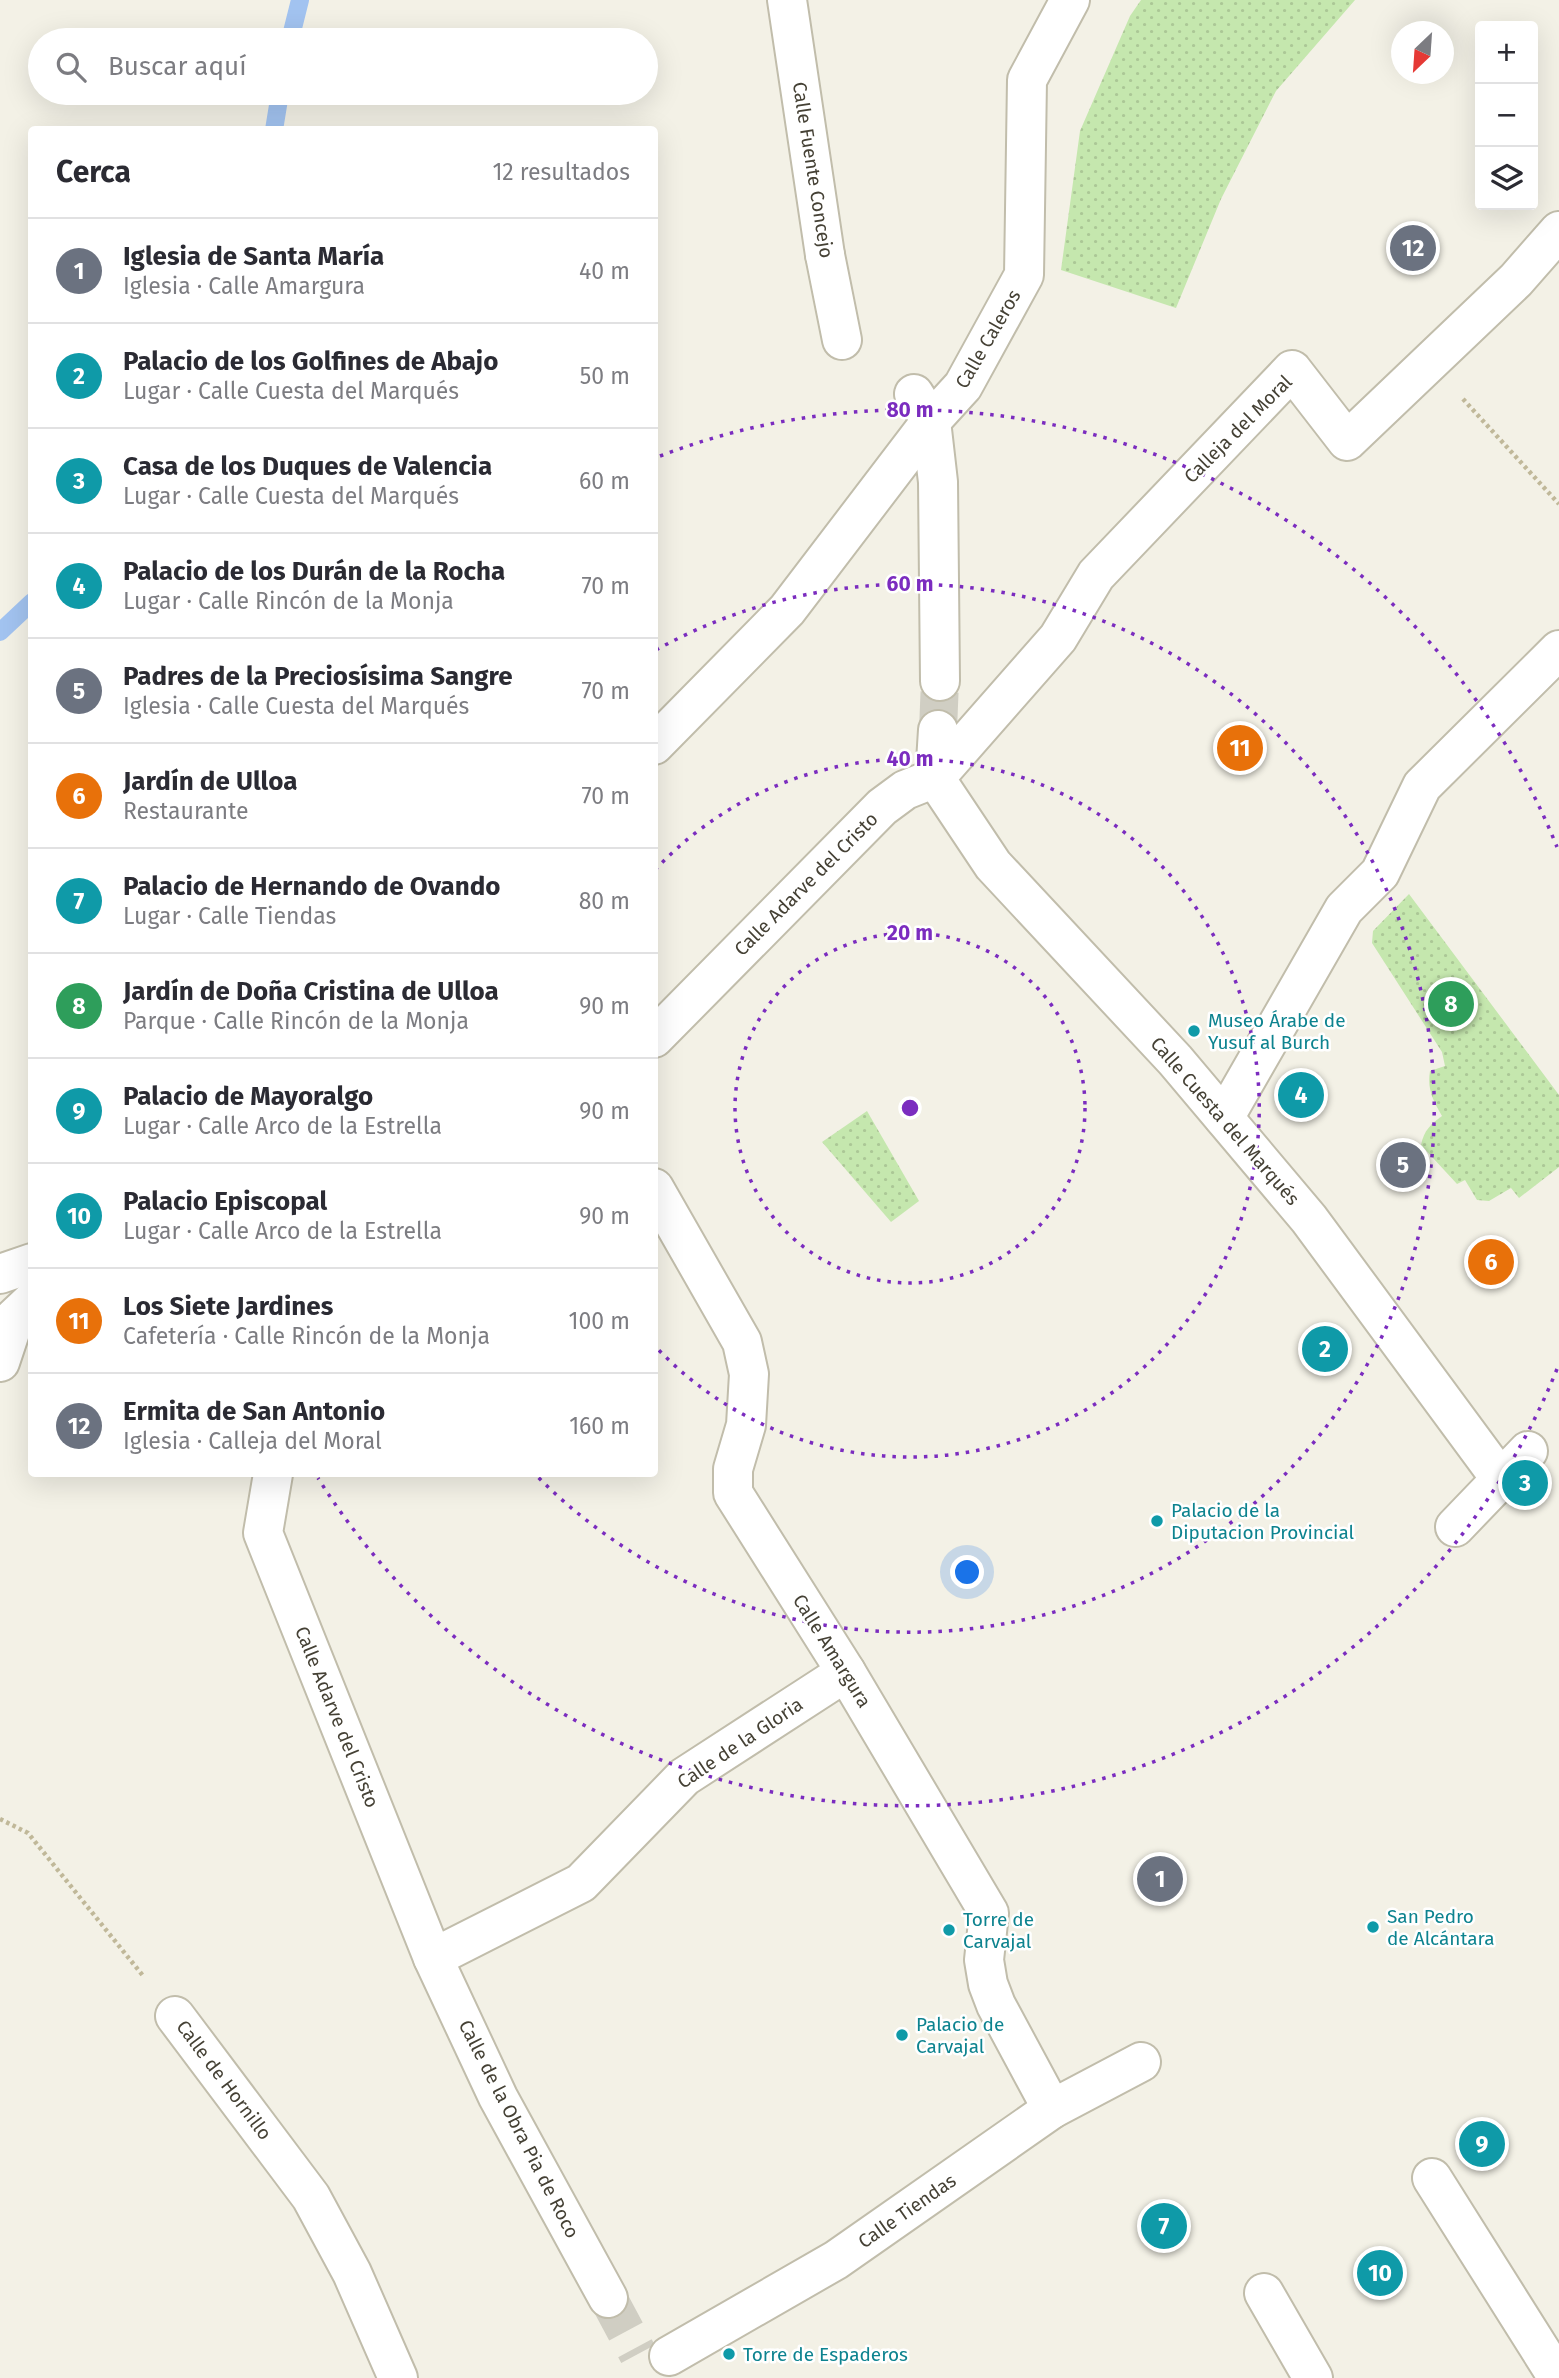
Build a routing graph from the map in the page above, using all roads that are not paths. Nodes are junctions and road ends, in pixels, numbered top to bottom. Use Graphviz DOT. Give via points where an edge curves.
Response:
graph roads {
  1 [pos="787,0"];
  2 [pos="1070,0"];
  3 [pos="1559,231"];
  4 [pos="842,340"];
  5 [pos="923,408"];
  6 [pos="1559,650"];
  7 [pos="940,681"];
  8 [pos="938,730"];
  9 [pos="658,741"];
  10 [pos="935,778"];
  11 [pos="658,1034"];
  12 [pos="1224,1118"];
  13 [pos="658,1195"];
  14 [pos="28,1265"];
  15 [pos="0,1274"];
  16 [pos="28,1305"];
  17 [pos="0,1362"];
  18 [pos="1528,1451"];
  19 [pos="272,1477"];
  20 [pos="1500,1478"];
  21 [pos="1455,1527"];
  22 [pos="846,1672"];
  23 [pos="433,1958"];
  24 [pos="175,2016"];
  25 [pos="1141,2062"];
  26 [pos="1052,2109"];
  27 [pos="1432,2178"];
  28 [pos="1264,2292"];
  29 [pos="608,2298"];
  30 [pos="669,2356"];
  31 [pos="398,2378"];
  32 [pos="1313,2378"];
  33 [pos="1558,2378"];
  1 -- 4 [label="street, Calle Fuente Concejo"];
  2 -- 5 [label="street, Calle Caleros" via="1027,80 1024,275 963,386"];
  3 -- 10 [label="street, Calleja del Moral" via="1516,280 1347,441 1292,370 1096,575 1058,638"];
  5 -- 7 [label="street" via="938,482"];
  5 -- 9 [label="street, Calle Caleros" via="787,610"];
  6 -- 12 [label="street" via="1422,786 1380,873 1344,909"];
  8 -- 10 [label="street"];
  10 -- 11 [label="street, Calle Adarve del Cristo" via="905,790 882,807"];
  10 -- 12 [label="street, Calle Cuesta del Marqués" via="993,865"];
  12 -- 20 [label="street, Calle Cuesta del Marqués" via="1309,1219"];
  13 -- 22 [label="street, Calle Amargura" via="742,1342 749,1374 746,1424 733,1469 733,1493"];
  14 -- 15 [label="street"];
  16 -- 17 [label="street" via="15,1317"];
  18 -- 20 [label="street"];
  19 -- 23 [label="street, Calle Adarve del Cristo" via="263,1533"];
  20 -- 21 [label="street"];
  22 -- 23 [label="street, Calle de la Gloria" via="684,1777 581,1883"];
  22 -- 26 [label="street, Calle Amargura" via="989,1913 984,1960 988,1984"];
  23 -- 29 [label="street, Calle de la Obra Pia de Roco" via="498,2097"];
  24 -- 31 [label="street, Calle de Hornillo" via="311,2197 352,2273"];
  25 -- 26 [label="street, Calle Tiendas"];
  26 -- 30 [label="street, Calle Tiendas" via="836,2260"];
  27 -- 33 [label="street"];
  28 -- 32 [label="street"];
}
